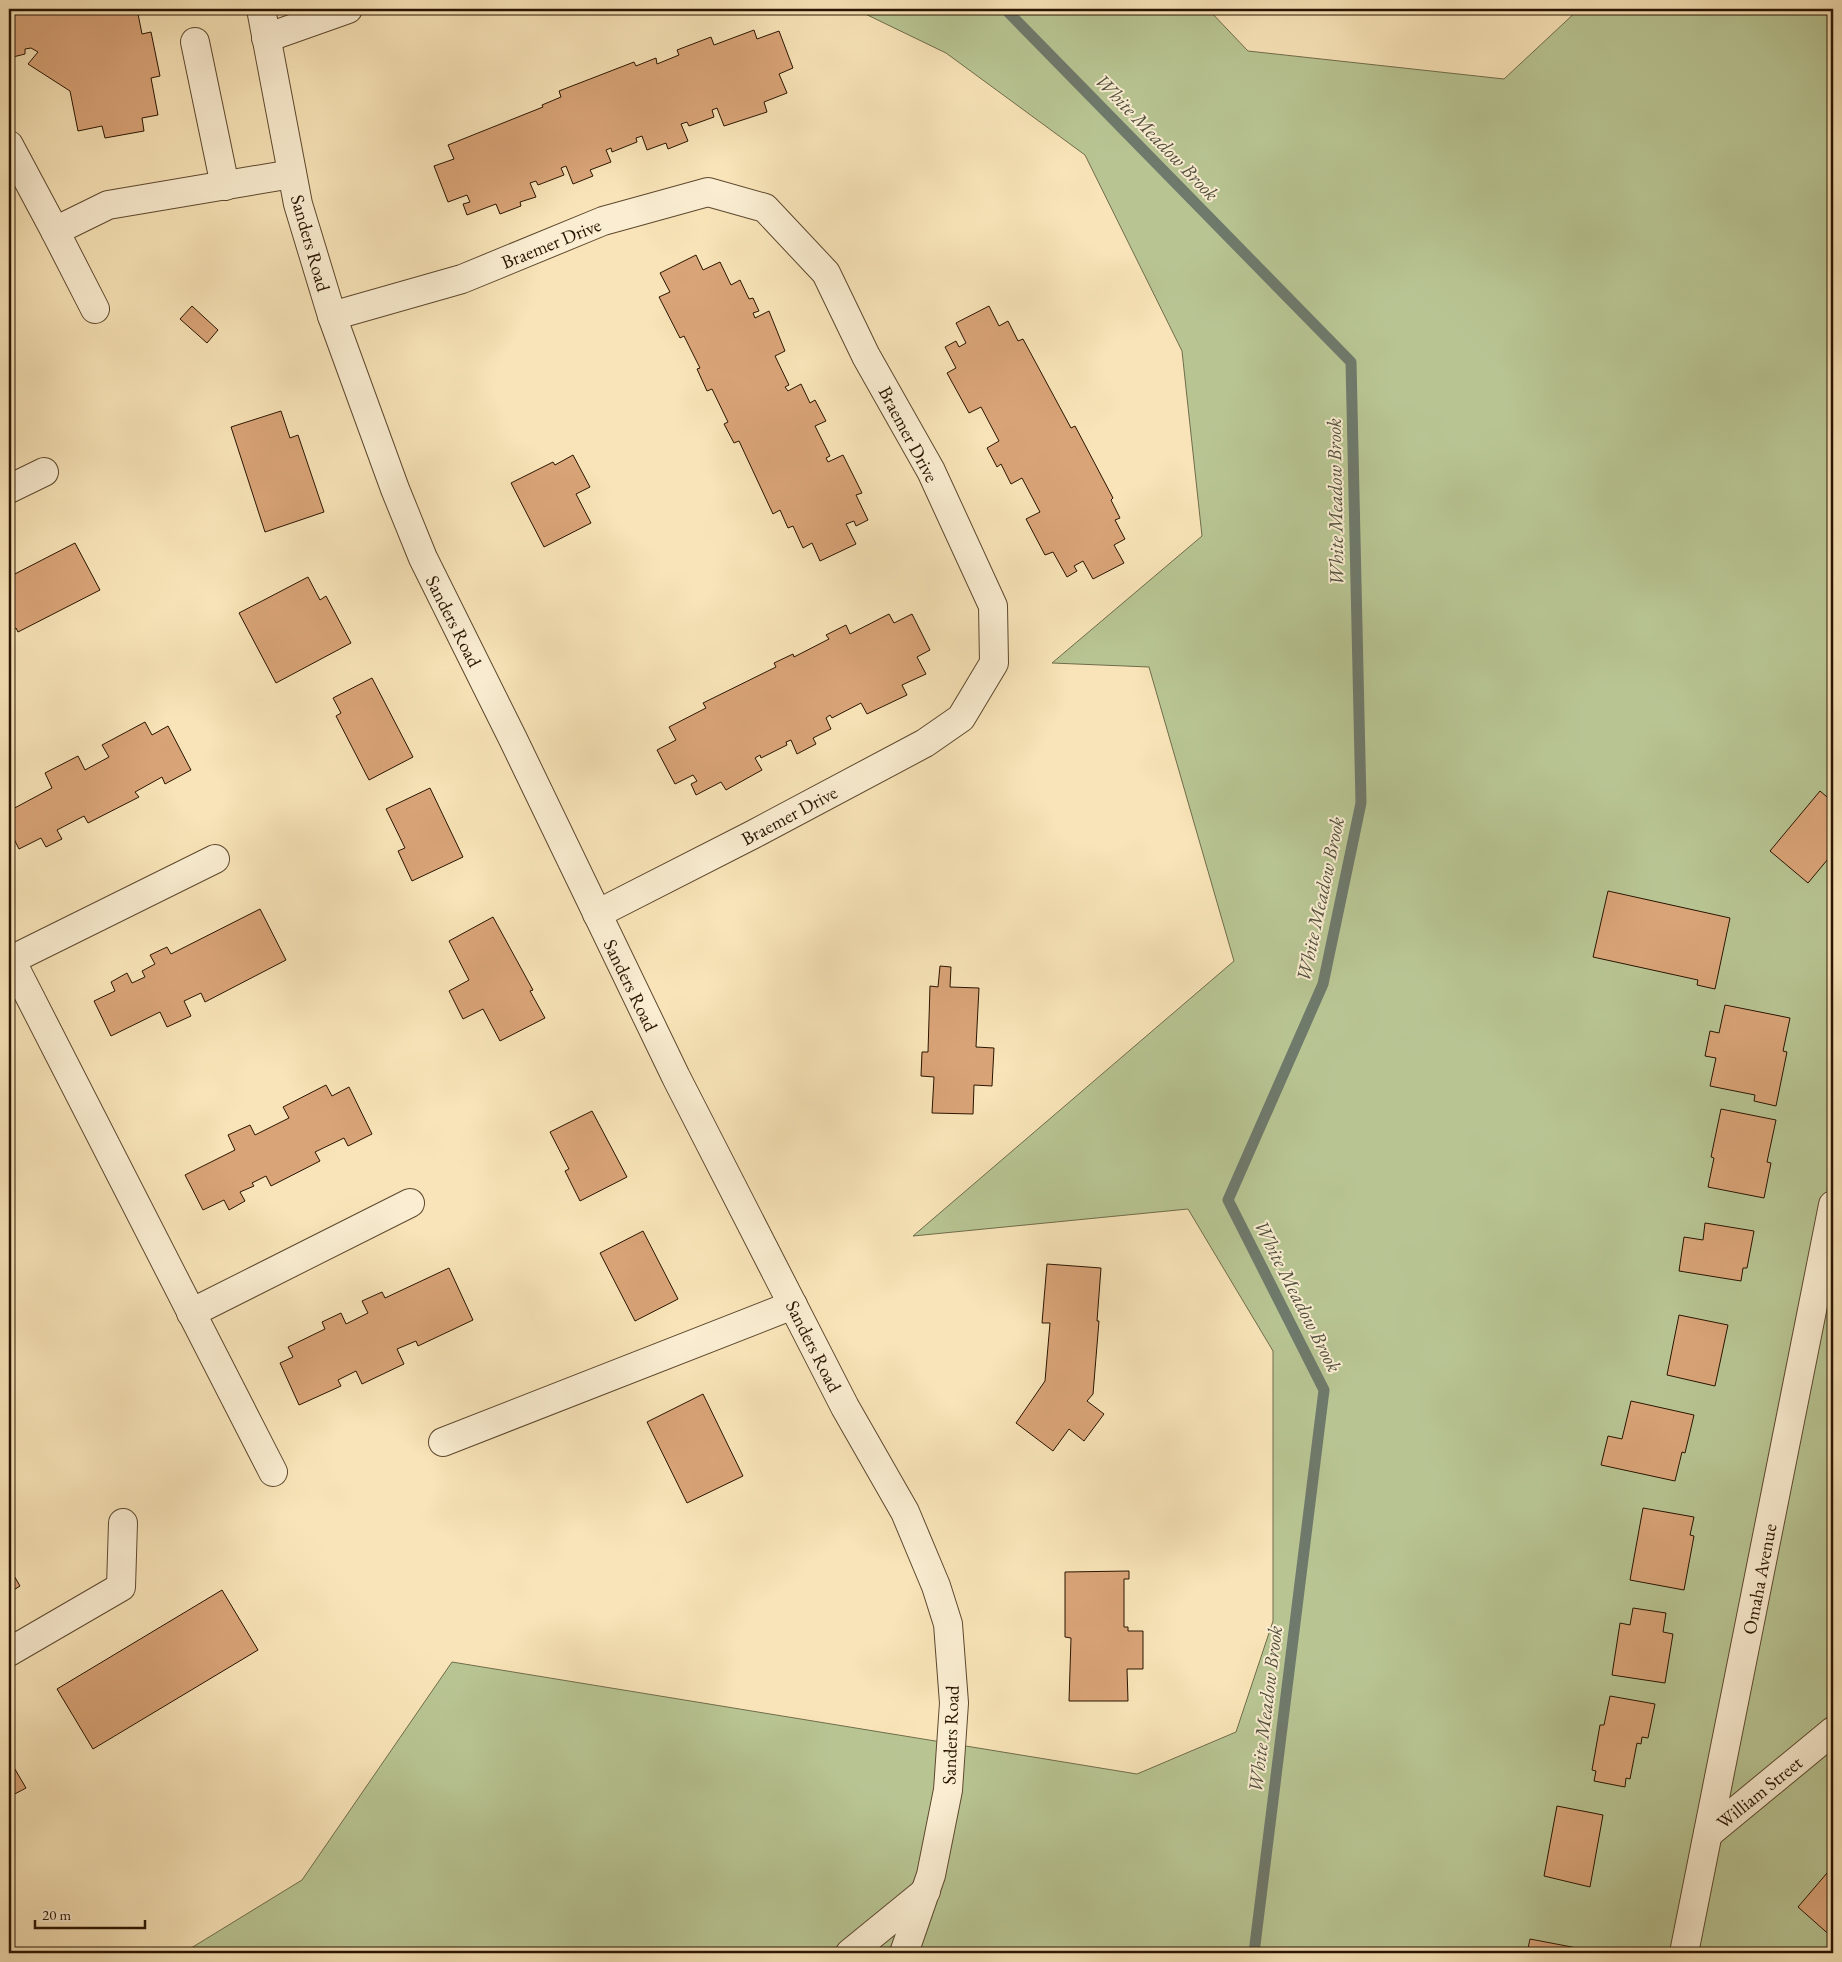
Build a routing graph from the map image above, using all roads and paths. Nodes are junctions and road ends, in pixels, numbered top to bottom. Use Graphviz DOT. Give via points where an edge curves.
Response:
graph roads {
  1 [pos="261,9"];
  2 [pos="348,9"];
  3 [pos="266,38"];
  4 [pos="195,42"];
  5 [pos="9,145"];
  6 [pos="292,174"];
  7 [pos="225,186"];
  8 [pos="55,231"];
  9 [pos="94,310"];
  10 [pos="332,316"];
  11 [pos="44,472"];
  12 [pos="9,490"];
  13 [pos="215,859"];
  14 [pos="597,914"];
  15 [pos="10,958"];
  16 [pos="410,1203"];
  17 [pos="1833,1205"];
  18 [pos="793,1305"];
  19 [pos="191,1313"];
  20 [pos="443,1442"];
  21 [pos="273,1472"];
  22 [pos="123,1523"];
  23 [pos="9,1652"];
  24 [pos="1833,1731"];
  25 [pos="1708,1834"];
  26 [pos="926,1891"];
  27 [pos="850,1953"];
  28 [pos="904,1953"];
  29 [pos="1684,1953"];
  1 -- 3 [label="street, Sanders Road"];
  2 -- 3 [label="street"];
  3 -- 6 [label="street, Sanders Road"];
  4 -- 7 [label="street"];
  5 -- 8 [label="street"];
  6 -- 7 [label="street"];
  6 -- 10 [label="street, Sanders Road"];
  7 -- 8 [label="street" via="108,205"];
  8 -- 9 [label="street"];
  10 -- 14 [label="street, Sanders Road" via="423,558"];
  10 -- 14 [label="street, Braemer Drive" via="462,279 603,221 708,192 765,208 826,273 866,356 931,472 993,606 994,663 961,718 925,743"];
  11 -- 12 [label="street"];
  13 -- 15 [label="street"];
  14 -- 18 [label="street, Sanders Road"];
  15 -- 19 [label="street"];
  16 -- 19 [label="street"];
  17 -- 25 [label="street, Omaha Avenue"];
  18 -- 20 [label="street"];
  18 -- 26 [label="street, Sanders Road" via="845,1407 905,1512 948,1624 954,1703 948,1790"];
  19 -- 21 [label="street"];
  22 -- 23 [label="street" via="120,1587"];
  24 -- 25 [label="street, William Street"];
  25 -- 29 [label="street, Omaha Avenue"];
  26 -- 27 [label="street"];
  26 -- 28 [label="street, Sanders Road"];
}
